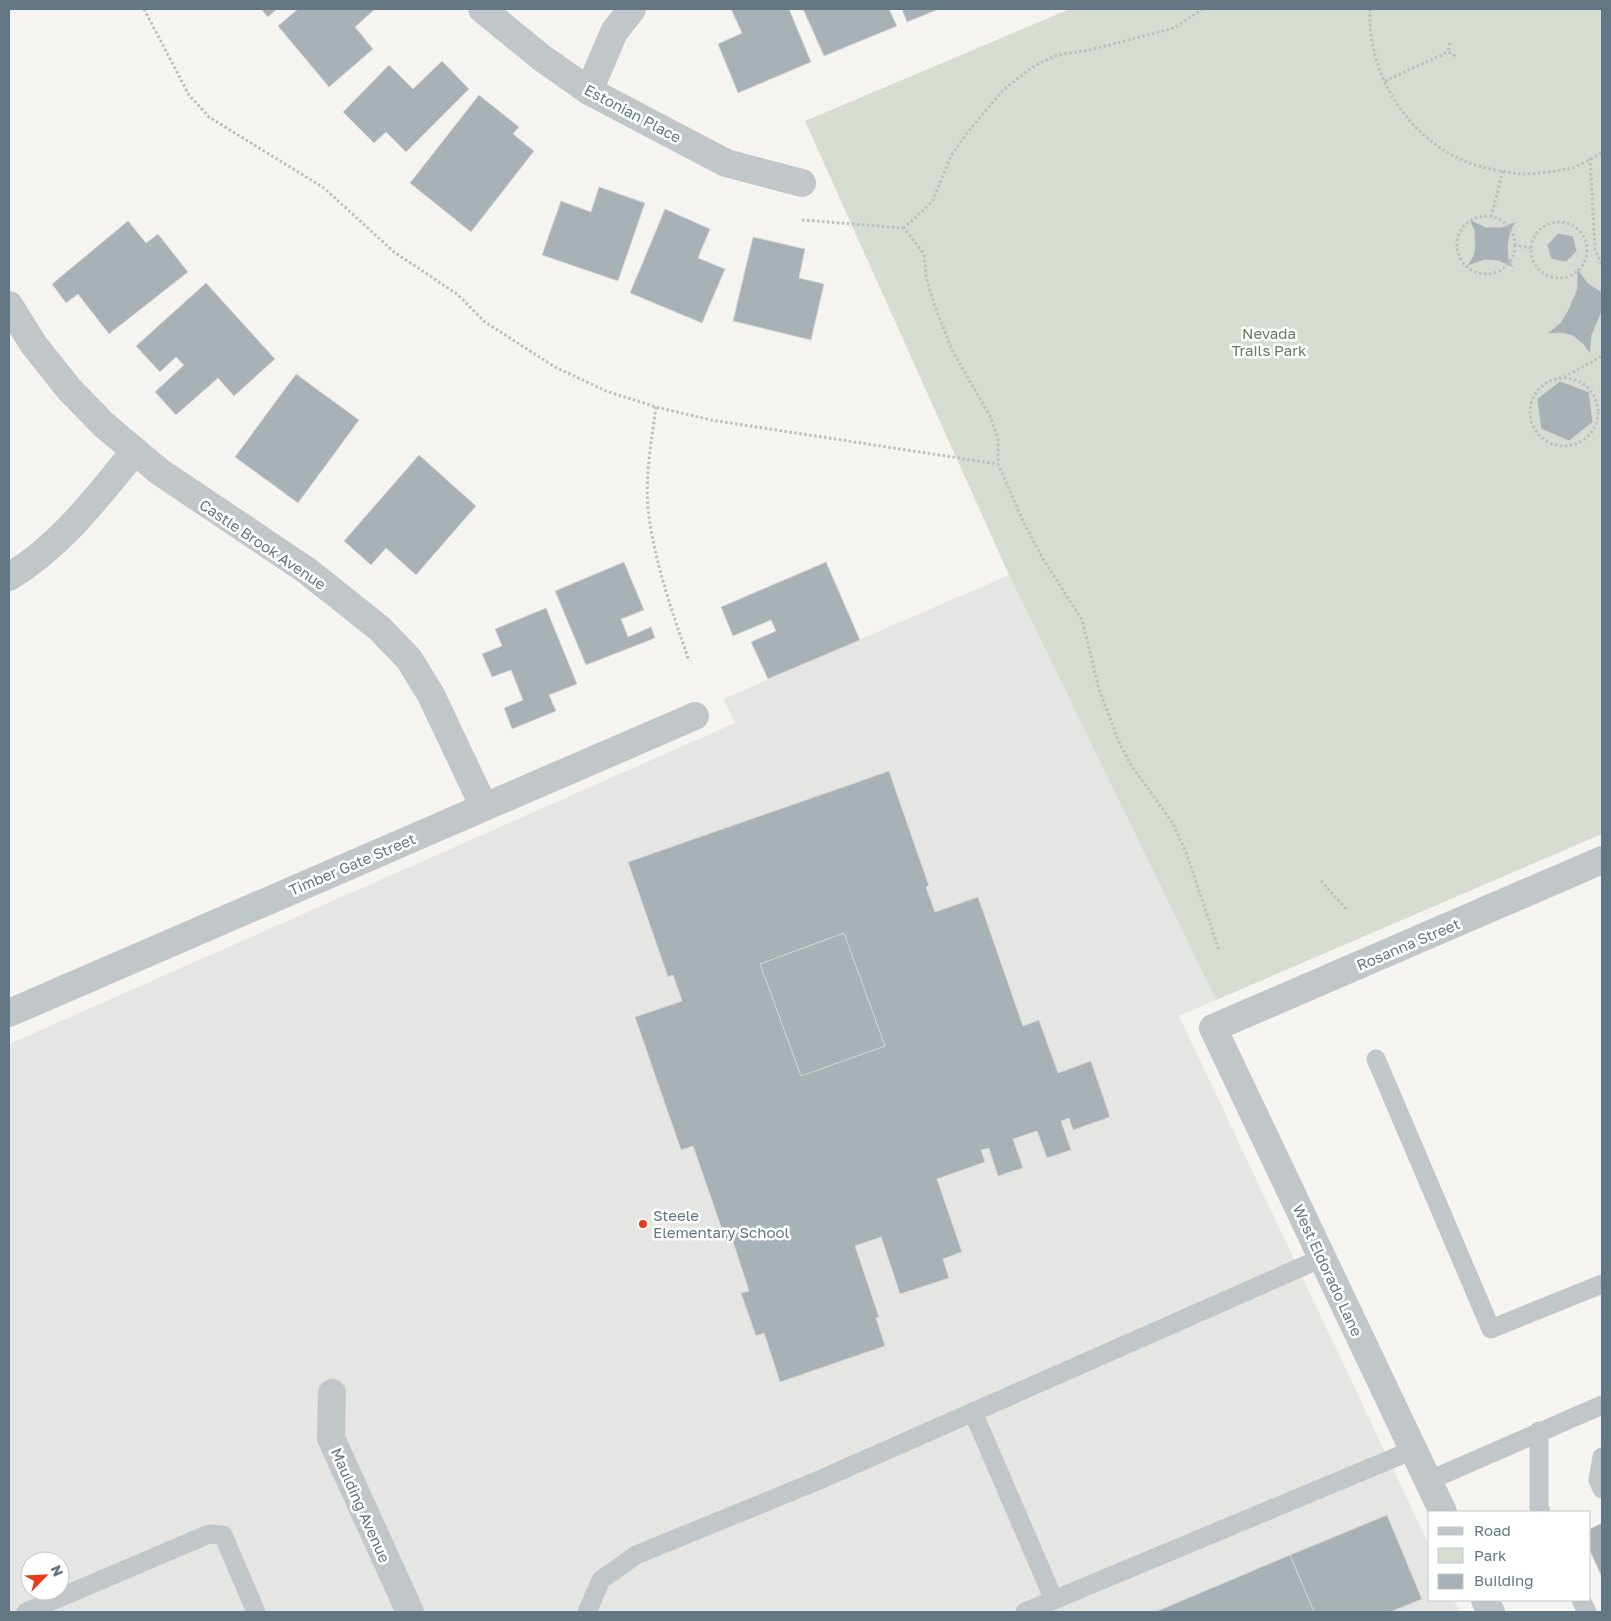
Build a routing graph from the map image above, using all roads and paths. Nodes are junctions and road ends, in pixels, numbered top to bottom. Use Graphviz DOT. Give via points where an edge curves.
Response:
graph roads {
  1 [pos="144,9"];
  2 [pos="482,9"];
  3 [pos="632,9"];
  4 [pos="1203,9"];
  5 [pos="1370,9"];
  6 [pos="1450,42"];
  7 [pos="1448,52"];
  8 [pos="1457,57"];
  9 [pos="1385,82"];
  10 [pos="589,91"];
  11 [pos="1602,152"];
  12 [pos="1590,158"];
  13 [pos="1503,170"];
  14 [pos="802,183"];
  15 [pos="1492,217"];
  16 [pos="802,220"];
  17 [pos="904,228"];
  18 [pos="1514,246"];
  19 [pos="1531,248"];
  20 [pos="1602,266"];
  21 [pos="9,305"];
  22 [pos="1602,356"];
  23 [pos="1564,377"];
  24 [pos="1602,399"];
  25 [pos="1597,401"];
  26 [pos="656,406"];
  27 [pos="135,451"];
  28 [pos="998,464"];
  29 [pos="9,577"];
  30 [pos="689,662"];
  31 [pos="695,716"];
  32 [pos="484,807"];
  33 [pos="1602,860"];
  34 [pos="1321,881"];
  35 [pos="1347,910"];
  36 [pos="1219,950"];
  37 [pos="9,1013"];
  38 [pos="1213,1028"];
  39 [pos="1376,1059"];
  40 [pos="1322,1258"];
  41 [pos="1602,1284"];
  42 [pos="332,1393"];
  43 [pos="1602,1405"];
  44 [pos="974,1412"];
  45 [pos="1539,1430"];
  46 [pos="1413,1450"];
  47 [pos="1602,1457"];
  48 [pos="1428,1481"];
  49 [pos="1602,1490"];
  50 [pos="1443,1511"];
  51 [pos="1541,1511"];
  52 [pos="1054,1600"];
  53 [pos="1486,1601"];
  54 [pos="26,1612"];
  55 [pos="256,1612"];
  56 [pos="410,1612"];
  57 [pos="587,1612"];
  58 [pos="1025,1612"];
  59 [pos="1492,1612"];
  1 -- 26 [label="path" via="189,95 209,117 324,188 394,252 457,294 485,322 514,343 606,391"];
  2 -- 10 [label="street, Estonian Place"];
  3 -- 10 [label="street" via="614,32"];
  4 -- 17 [label="path" via="1174,28 1090,50 1057,55 1034,66 1002,90 967,133 951,156 932,202"];
  5 -- 9 [label="path" via="1370,36"];
  6 -- 7 [label="path"];
  7 -- 8 [label="path"];
  7 -- 9 [label="path"];
  9 -- 13 [label="path" via="1418,131 1464,161"];
  10 -- 14 [label="street, Estonian Place" via="726,163"];
  11 -- 12 [label="path"];
  12 -- 13 [label="path" via="1570,168 1516,174"];
  12 -- 20 [label="path" via="1595,249"];
  13 -- 15 [label="path"];
  15 -- 18 [label="path" via="1507,226"];
  15 -- 18 [label="path" via="1474,219 1461,231 1457,240 1461,260 1475,272 1494,273 1510,261"];
  16 -- 17 [label="path"];
  17 -- 28 [label="path" via="924,254 934,304 952,350 991,418 998,440"];
  18 -- 19 [label="path"];
  19 -- 19 [label="path" via="1536,266 1551,277 1560,278 1578,271 1587,254 1584,236 1578,229 1562,222 1544,225 1537,231"];
  21 -- 27 [label="street, Castle Brook Avenue" via="34,345 70,389 104,425"];
  22 -- 23 [label="path"];
  23 -- 25 [label="path" via="1584,384"];
  23 -- 25 [label="path" via="1552,379 1535,394 1530,416 1540,436 1560,446 1582,441 1596,424"];
  24 -- 25 [label="path"];
  26 -- 28 [label="path" via="771,430"];
  26 -- 30 [label="path" via="648,472 649,516 664,588"];
  27 -- 29 [label="street" via="56,542"];
  27 -- 32 [label="street, Castle Brook Avenue" via="213,510 306,570 380,628 409,659 431,695"];
  28 -- 36 [label="path" via="1043,559 1082,620 1099,689 1119,742 1177,832"];
  31 -- 32 [label="street, Timber Gate Street"];
  32 -- 37 [label="street, Timber Gate Street"];
  33 -- 38 [label="street, Rosanna Street"];
  34 -- 35 [label="path"];
  38 -- 40 [label="street, West Eldorado Lane"];
  39 -- 41 [label="lane" via="1491,1329"];
  40 -- 44 [label="lane"];
  40 -- 46 [label="street, West Eldorado Lane"];
  42 -- 56 [label="street, Maulding Avenue" via="331,1438"];
  43 -- 45 [label="lane"];
  44 -- 52 [label="lane"];
  44 -- 57 [label="lane" via="636,1555 601,1580"];
  45 -- 48 [label="lane"];
  45 -- 51 [label="lane"];
  46 -- 48 [label="street, West Eldorado Lane"];
  46 -- 52 [label="lane"];
  47 -- 49 [label="lane" via="1598,1480"];
  48 -- 50 [label="street, West Eldorado Lane"];
  52 -- 58 [label="lane"];
  53 -- 59 [label="street"];
  54 -- 55 [label="lane" via="209,1534 223,1535"];
}
